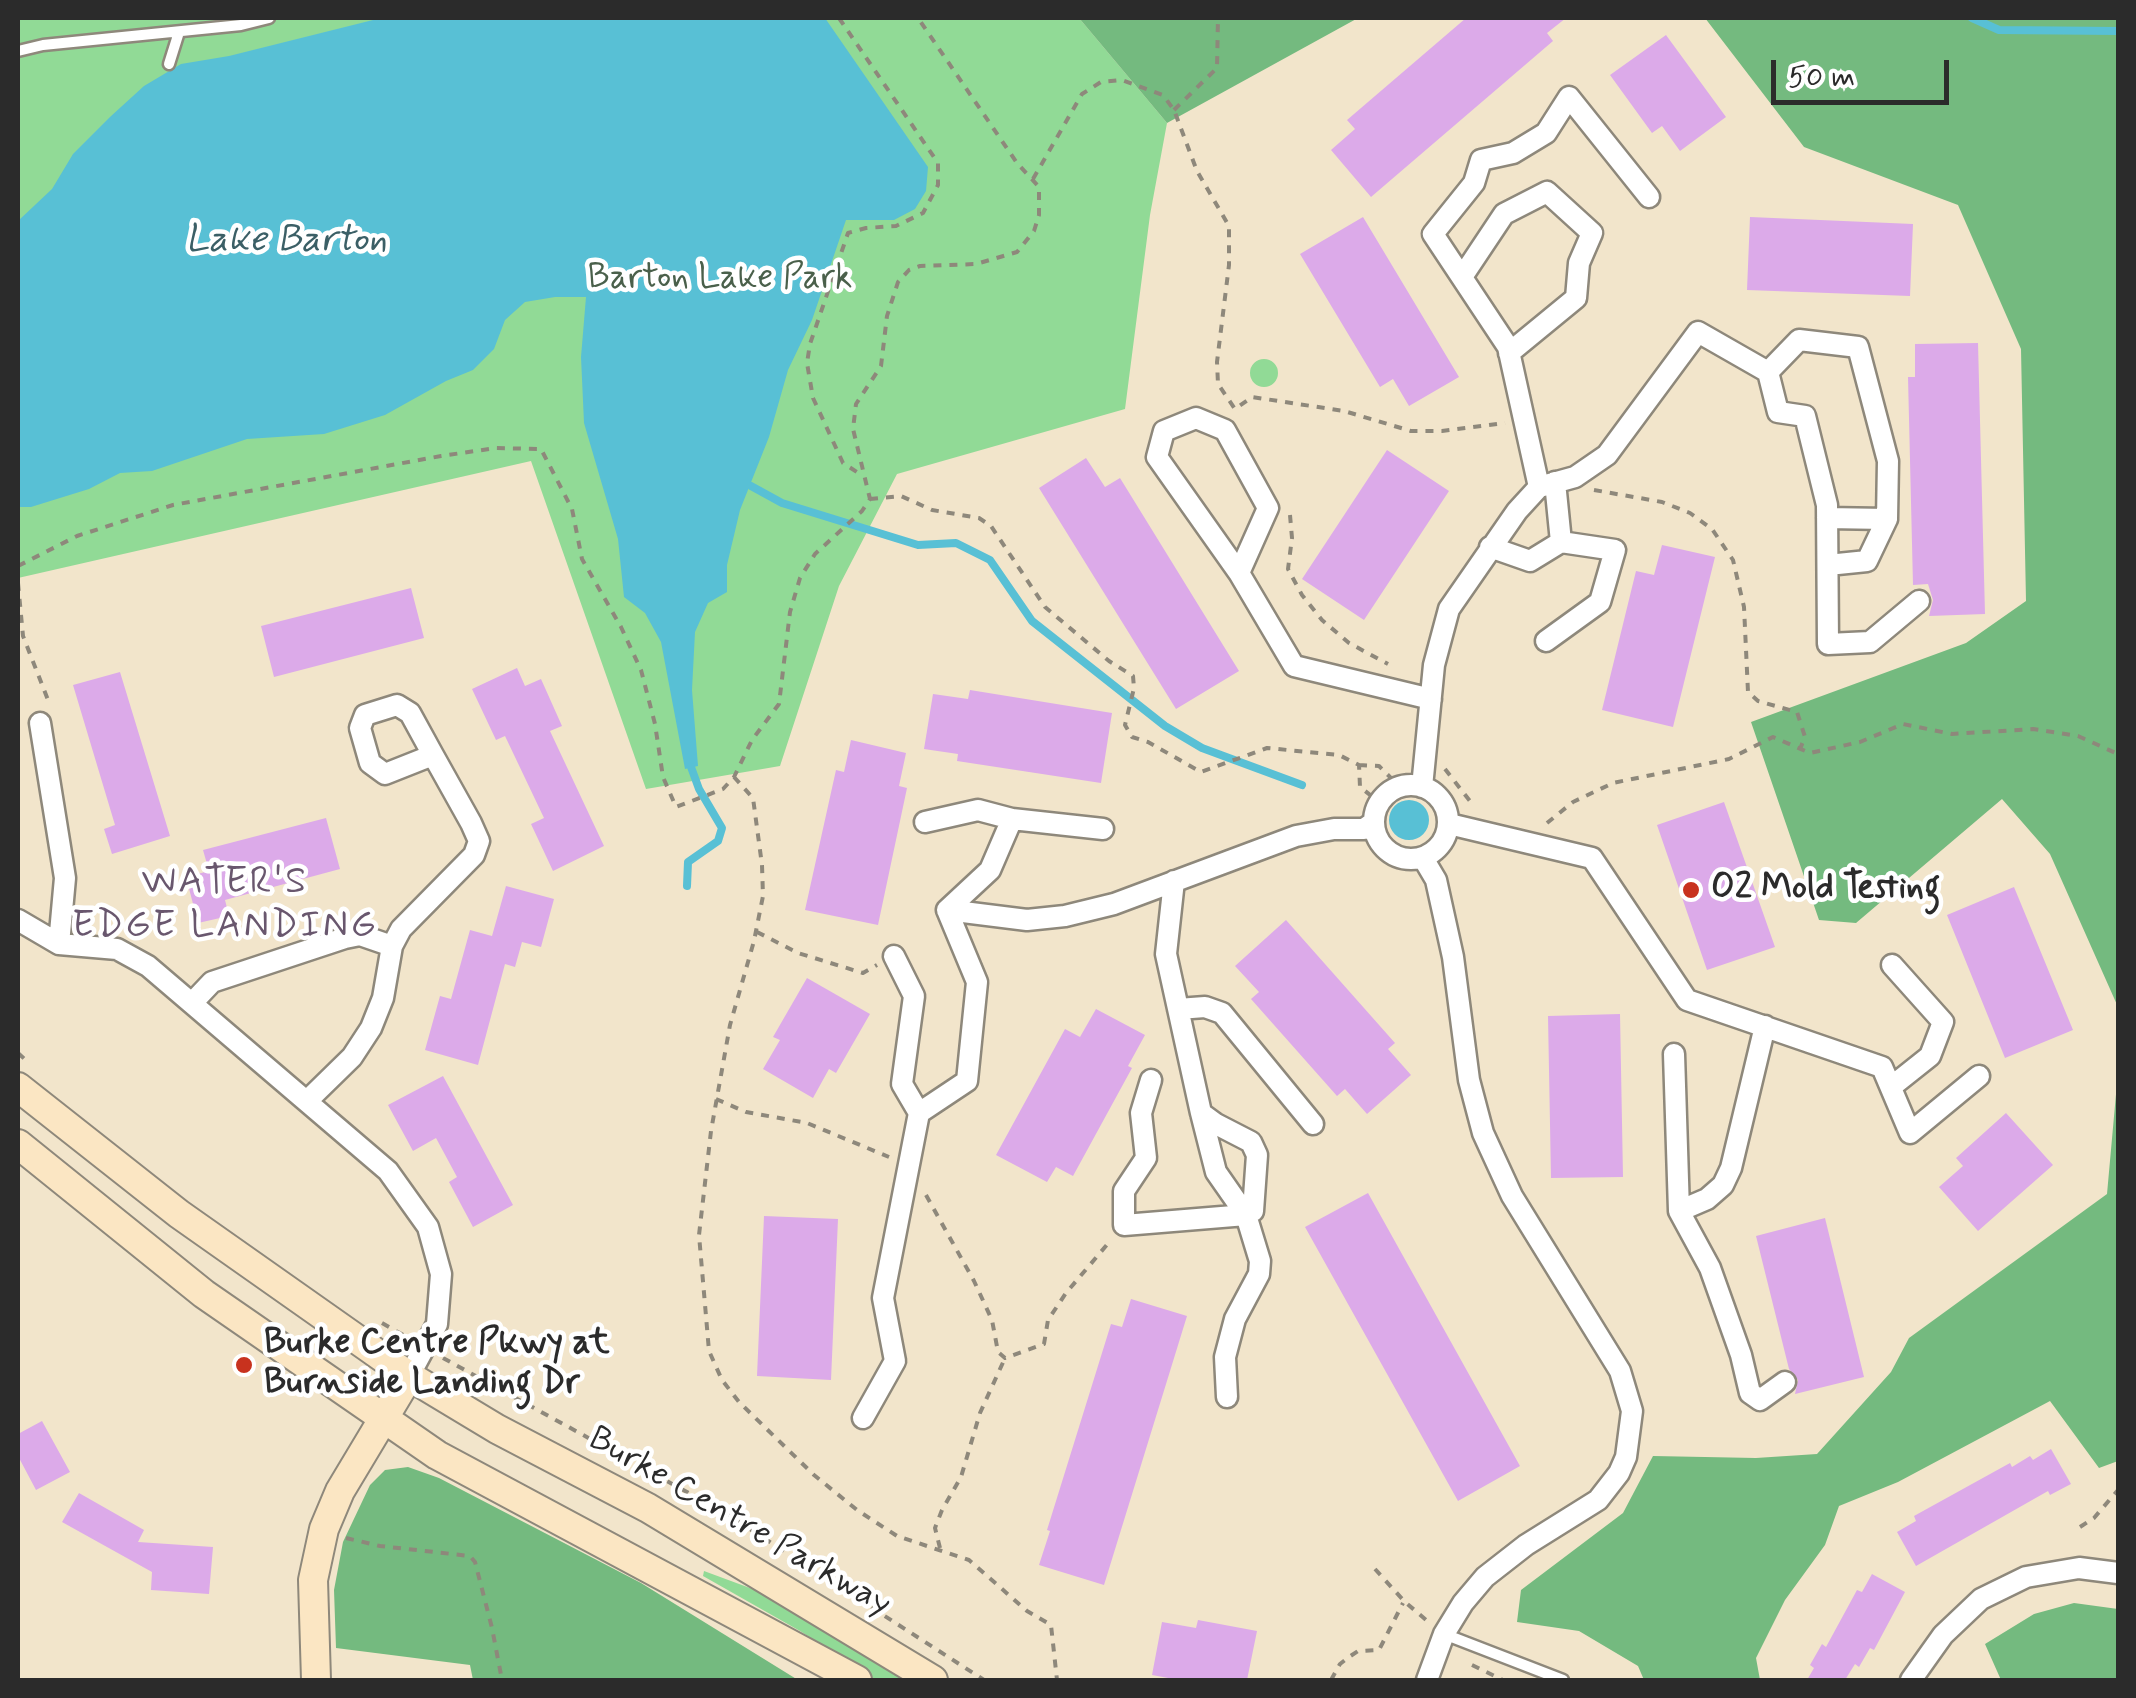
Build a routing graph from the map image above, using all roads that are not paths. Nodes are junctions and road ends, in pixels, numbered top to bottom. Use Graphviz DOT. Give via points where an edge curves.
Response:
graph roads {
  1 [pos="269,18"];
  2 [pos="179,32"];
  3 [pos="18,52"];
  4 [pos="168,64"];
  5 [pos="1649,197"];
  6 [pos="1462,277"];
  7 [pos="1509,353"];
  8 [pos="1768,372"];
  9 [pos="1547,485"];
  10 [pos="1828,518"];
  11 [pos="1887,518"];
  12 [pos="1561,542"];
  13 [pos="1490,547"];
  14 [pos="1828,565"];
  15 [pos="1239,572"];
  16 [pos="1919,601"];
  17 [pos="1546,641"];
  18 [pos="1432,689"];
  19 [pos="48,721"];
  20 [pos="433,755"];
  21 [pos="1411,786"];
  22 [pos="1377,812"];
  23 [pos="1012,819"];
  24 [pos="925,822"];
  25 [pos="1449,824"];
  26 [pos="1103,829"];
  27 [pos="1423,858"];
  28 [pos="1174,881"];
  29 [pos="947,910"];
  30 [pos="18,920"];
  31 [pos="59,944"];
  32 [pos="392,946"];
  33 [pos="894,956"];
  34 [pos="1892,965"];
  35 [pos="192,1003"];
  36 [pos="1178,1009"];
  37 [pos="1764,1026"];
  38 [pos="1674,1054"];
  39 [pos="1979,1076"];
  40 [pos="1151,1080"];
  41 [pos="18,1087"];
  42 [pos="1891,1088"];
  43 [pos="308,1100"];
  44 [pos="1201,1113"];
  45 [pos="919,1114"];
  46 [pos="1314,1124"];
  47 [pos="18,1144"];
  48 [pos="1679,1211"];
  49 [pos="1246,1215"];
  50 [pos="408,1376"];
  51 [pos="1784,1382"];
  52 [pos="1227,1397"];
  53 [pos="382,1416"];
  54 [pos="863,1418"];
  55 [pos="2118,1573"];
  56 [pos="1444,1634"];
  57 [pos="316,1680"];
  58 [pos="857,1680"];
  59 [pos="933,1680"];
  60 [pos="1427,1680"];
  61 [pos="1563,1680"];
  62 [pos="1911,1680"];
  1 -- 2 [label="lane"];
  2 -- 3 [label="lane"];
  2 -- 4 [label="lane"];
  5 -- 6 [label="street" via="1568,97 1546,133 1513,154 1481,160 1474,184 1433,234"];
  6 -- 7 [label="street"];
  6 -- 7 [label="street" via="1504,214 1547,192 1592,233 1576,298"];
  7 -- 9 [label="street" via="1522,421"];
  8 -- 9 [label="street" via="1698,332 1607,455"];
  8 -- 10 [label="street" via="1778,412 1804,416"];
  8 -- 11 [label="street" via="1799,340 1858,347 1888,460"];
  9 -- 12 [label="street"];
  9 -- 13 [label="street"];
  10 -- 11 [label="street"];
  10 -- 14 [label="street"];
  11 -- 14 [label="street" via="1867,561"];
  12 -- 13 [label="street" via="1530,561"];
  12 -- 17 [label="street" via="1615,550 1600,602"];
  13 -- 18 [label="street" via="1449,609"];
  14 -- 16 [label="street" via="1828,644 1870,642"];
  15 -- 15 [label="street" via="1268,508 1224,430 1196,418 1164,431 1157,457"];
  15 -- 18 [label="street" via="1294,666"];
  18 -- 21 [label="street" via="1426,754"];
  19 -- 31 [label="street" via="64,878"];
  20 -- 32 [label="street" via="480,842"];
  21 -- 22 [label="street"];
  21 -- 25 [label="street" via="1435,793"];
  22 -- 27 [label="street" via="1376,834 1389,852"];
  22 -- 28 [label="street" via="1364,829 1296,836"];
  23 -- 24 [label="street" via="978,810"];
  23 -- 26 [label="street"];
  23 -- 29 [label="street" via="990,870"];
  25 -- 27 [label="street" via="1441,845"];
  25 -- 37 [label="street" via="1592,858 1687,1000"];
  27 -- 56 [label="street" via="1436,880 1453,957 1482,1133 1512,1196 1620,1371 1632,1412 1626,1457 1598,1500 1485,1578"];
  28 -- 29 [label="street" via="1065,916 1028,920"];
  28 -- 36 [label="street" via="1166,954"];
  29 -- 45 [label="street" via="976,982 967,1081"];
  30 -- 31 [label="street"];
  31 -- 35 [label="street" via="117,950"];
  32 -- 35 [label="street" via="360,935 345,938 212,982"];
  32 -- 43 [label="street" via="371,1028"];
  33 -- 45 [label="street" via="914,996 902,1084"];
  34 -- 42 [label="street" via="1944,1022 1930,1056"];
  35 -- 43 [label="street"];
  36 -- 44 [label="street"];
  36 -- 46 [label="street" via="1222,1012"];
  37 -- 42 [label="street" via="1882,1067"];
  37 -- 48 [label="street" via="1731,1168 1708,1199"];
  38 -- 48 [label="street"];
  39 -- 42 [label="street" via="1910,1133"];
  40 -- 49 [label="street" via="1141,1113 1146,1158 1124,1191 1124,1225"];
  41 -- 50 [label="main road, Burke Centre Parkway" via="179,1214"];
  43 -- 50 [label="street" via="388,1172 436,1249 437,1324"];
  44 -- 49 [label="street" via="1216,1172"];
  44 -- 49 [label="street" via="1250,1142 1257,1155 1253,1211"];
  45 -- 54 [label="street" via="883,1298 896,1361"];
  47 -- 53 [label="main road" via="204,1294"];
  48 -- 51 [label="street" via="1710,1268 1750,1393 1760,1400"];
  49 -- 52 [label="street" via="1259,1274 1225,1357"];
  50 -- 53 [label="main road"];
  50 -- 59 [label="main road, Burke Centre Parkway" via="648,1508"];
  53 -- 57 [label="main road" via="324,1529 312,1580"];
  53 -- 58 [label="main road" via="437,1455"];
  55 -- 62 [label="street" via="2079,1568 2026,1577 1981,1599"];
  56 -- 60 [label="street"];
  56 -- 61 [label="lane"];
}
